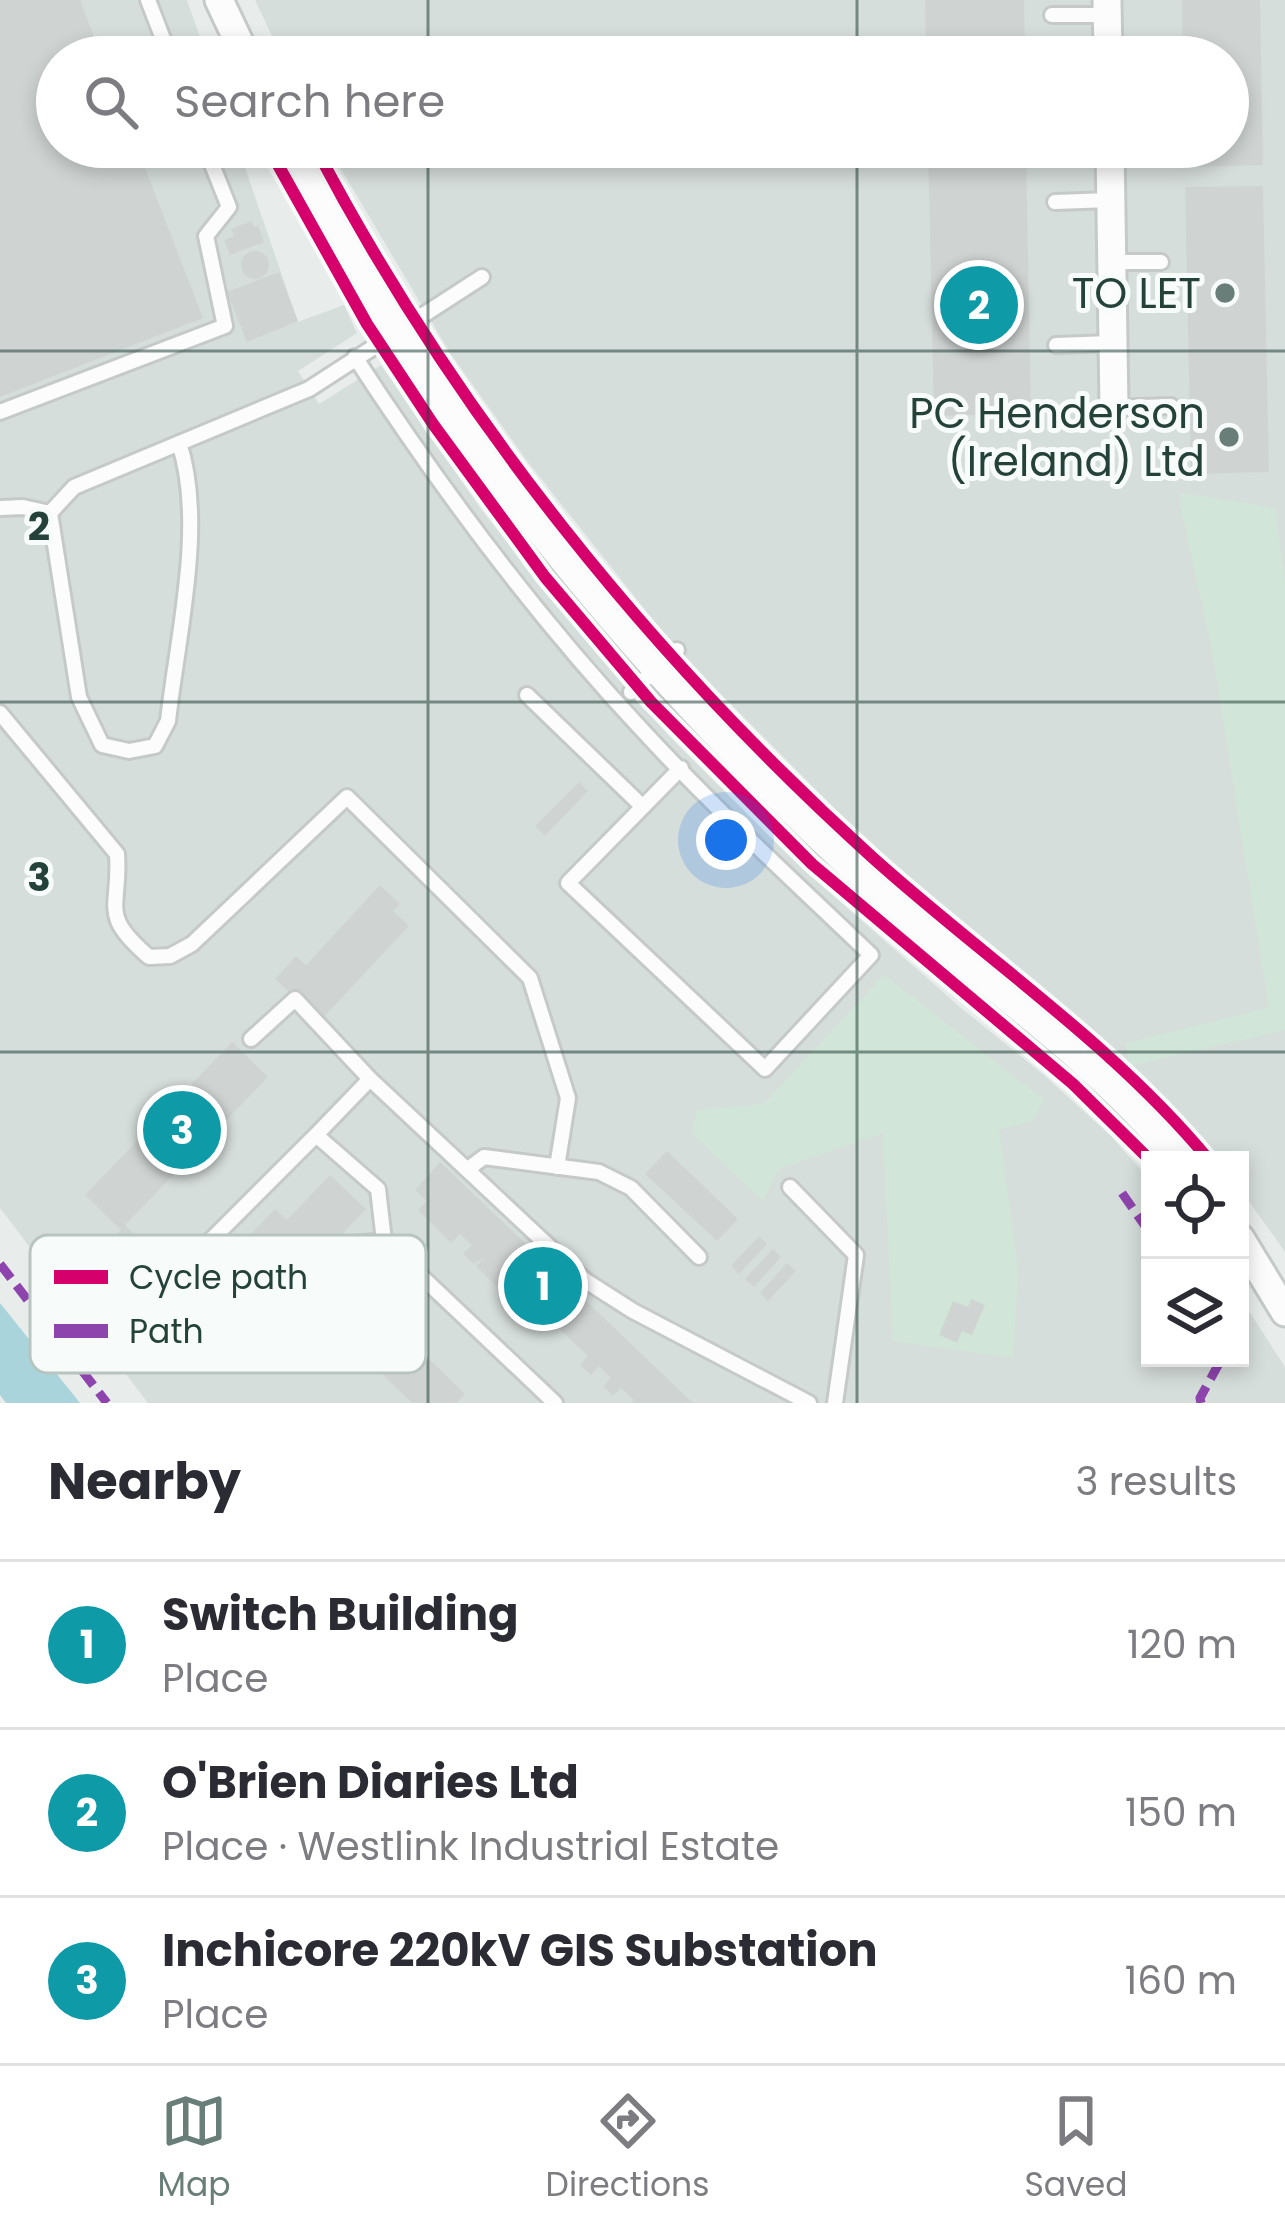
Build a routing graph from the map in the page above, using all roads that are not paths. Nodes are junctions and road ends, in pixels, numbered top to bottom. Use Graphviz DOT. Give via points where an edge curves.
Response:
graph roads {
  1 [pos="148,0"];
  2 [pos="219,0"];
  3 [pos="1107,7"];
  4 [pos="1052,15"];
  5 [pos="162,36"];
  6 [pos="236,36"];
  7 [pos="213,168"];
  8 [pos="312,168"];
  9 [pos="1110,168"];
  10 [pos="1110,200"];
  11 [pos="1055,202"];
  12 [pos="1110,262"];
  13 [pos="1161,262"];
  14 [pos="482,277"];
  15 [pos="396,329"];
  16 [pos="1111,343"];
  17 [pos="1056,345"];
  18 [pos="355,357"];
  19 [pos="1171,406"];
  20 [pos="1114,408"];
  21 [pos="0,412"];
  22 [pos="179,443"];
  23 [pos="0,508"];
  24 [pos="50,513"];
  25 [pos="677,650"];
  26 [pos="655,669"];
  27 [pos="631,692"];
  28 [pos="526,695"];
  29 [pos="0,713"];
  30 [pos="681,768"];
  31 [pos="643,807"];
  32 [pos="251,1039"];
  33 [pos="370,1079"];
  34 [pos="316,1135"];
  35 [pos="1170,1151"];
  36 [pos="557,1167"];
  37 [pos="468,1169"];
  38 [pos="790,1186"];
  39 [pos="216,1235"];
  40 [pos="383,1235"];
  41 [pos="1249,1253"];
  42 [pos="699,1257"];
  43 [pos="426,1281"];
  44 [pos="1285,1312"];
  45 [pos="556,1403"];
  46 [pos="808,1403"];
  47 [pos="836,1403"];
  1 -- 5 [label="lane"];
  2 -- 6 [label="street"];
  3 -- 4 [label="lane"];
  7 -- 21 [label="lane" via="229,207 206,236 225,326"];
  8 -- 15 [label="street"];
  9 -- 10 [label="street"];
  10 -- 11 [label="lane"];
  10 -- 12 [label="street"];
  12 -- 13 [label="lane"];
  12 -- 16 [label="street"];
  14 -- 15 [label="lane"];
  15 -- 18 [label="lane"];
  15 -- 26 [label="street" via="494,476"];
  16 -- 17 [label="lane"];
  16 -- 20 [label="street"];
  18 -- 22 [label="lane" via="309,389"];
  18 -- 30 [label="lane" via="514,581"];
  19 -- 20 [label="lane"];
  22 -- 24 [label="lane" via="74,487"];
  22 -- 24 [label="lane" via="189,472 188,547 168,722 155,746 102,745 80,697"];
  23 -- 24 [label="lane"];
  25 -- 26 [label="lane"];
  26 -- 27 [label="lane"];
  26 -- 35 [label="street" via="818,836 1071,1052"];
  28 -- 31 [label="lane"];
  29 -- 36 [label="lane" via="117,854 113,915 149,957 192,944 346,797 530,978 568,1098"];
  30 -- 31 [label="lane"];
  30 -- 31 [label="lane" via="871,956 765,1070 568,884"];
  32 -- 33 [label="lane" via="295,999"];
  33 -- 34 [label="lane"];
  33 -- 37 [label="lane"];
  34 -- 39 [label="lane"];
  34 -- 40 [label="lane" via="378,1189"];
  36 -- 37 [label="lane" via="484,1156"];
  36 -- 42 [label="lane" via="599,1172 631,1189"];
  37 -- 46 [label="lane" via="586,1281"];
  38 -- 47 [label="lane" via="856,1255"];
  41 -- 44 [label="street"];
  43 -- 45 [label="lane"];
}
